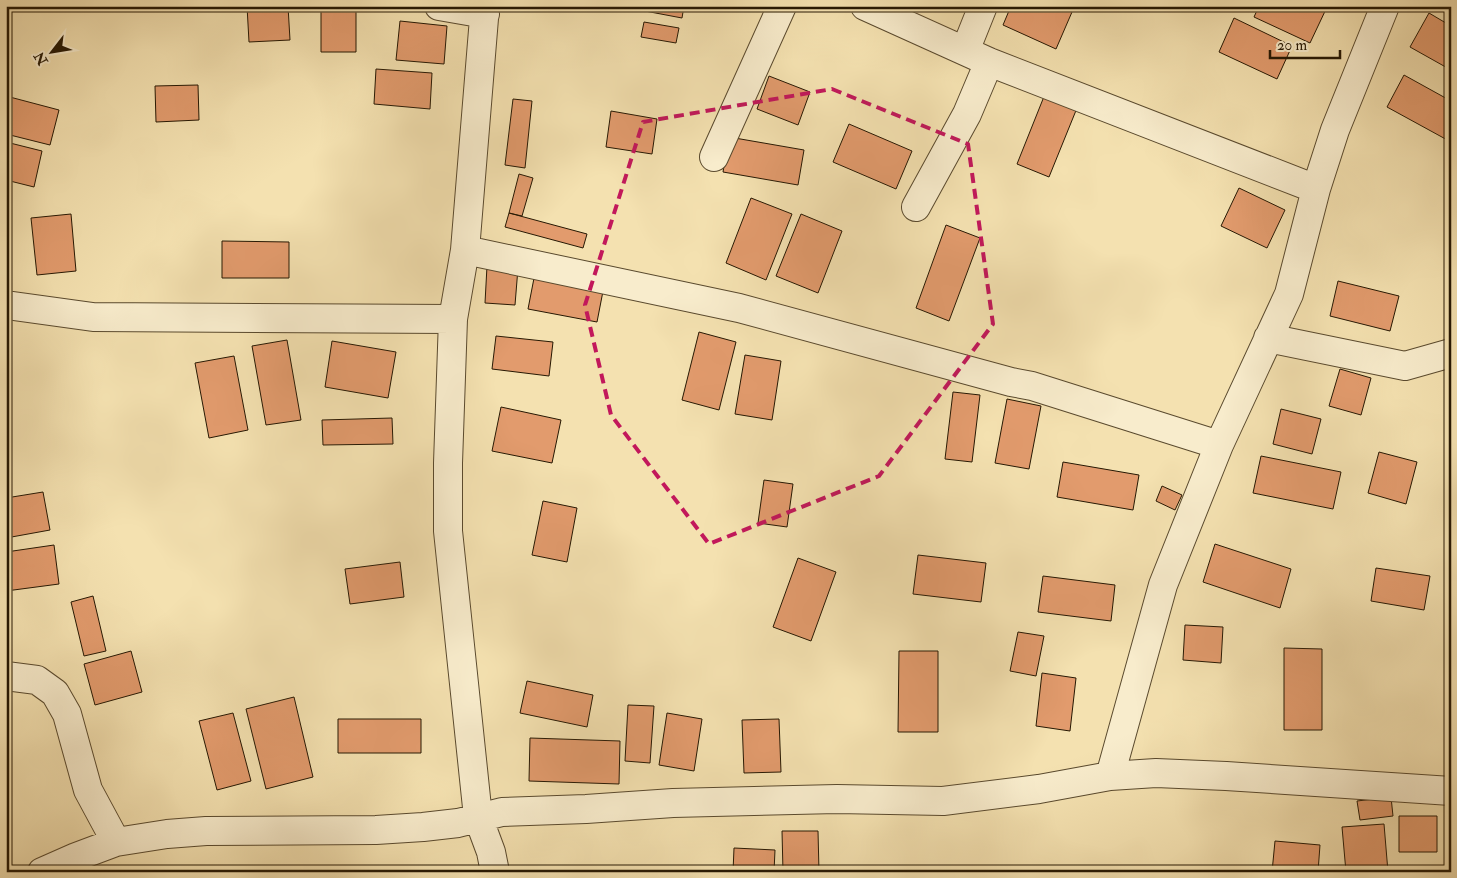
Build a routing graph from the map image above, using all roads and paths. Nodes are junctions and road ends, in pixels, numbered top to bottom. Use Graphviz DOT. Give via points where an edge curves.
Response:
graph roads {
  1 [pos="439,6"];
  2 [pos="782,6"];
  3 [pos="865,6"];
  4 [pos="983,6"];
  5 [pos="1384,6"];
  6 [pos="485,10"];
  7 [pos="977,56"];
  8 [pos="714,157"];
  9 [pos="1316,189"];
  10 [pos="916,207"];
  11 [pos="465,250"];
  12 [pos="6,305"];
  13 [pos="453,319"];
  14 [pos="1268,338"];
  15 [pos="1451,353"];
  16 [pos="1219,445"];
  17 [pos="6,676"];
  18 [pos="1110,776"];
  19 [pos="1451,791"];
  20 [pos="478,818"];
  21 [pos="116,842"];
  22 [pos="42,872"];
  23 [pos="495,872"];
  1 -- 6 [label="street"];
  2 -- 8 [label="street"];
  3 -- 7 [label="street"];
  4 -- 7 [label="street"];
  5 -- 9 [label="street" via="1335,130"];
  6 -- 11 [label="street"];
  7 -- 9 [label="street"];
  7 -- 10 [label="street" via="967,114"];
  9 -- 14 [label="street" via="1289,294"];
  11 -- 13 [label="street"];
  11 -- 16 [label="street" via="739,308 1032,386"];
  12 -- 13 [label="street" via="93,316"];
  13 -- 20 [label="street" via="448,531"];
  14 -- 15 [label="street" via="1404,366"];
  14 -- 16 [label="street"];
  16 -- 18 [label="street" via="1163,585"];
  17 -- 21 [label="street" via="37,680 55,693 67,714 88,790"];
  18 -- 19 [label="street" via="1156,773 1226,776"];
  18 -- 20 [label="street" via="1040,790 944,801 837,799 673,803 502,812"];
  20 -- 21 [label="street" via="423,827 206,831"];
  20 -- 23 [label="street"];
  21 -- 22 [label="street"];
}
